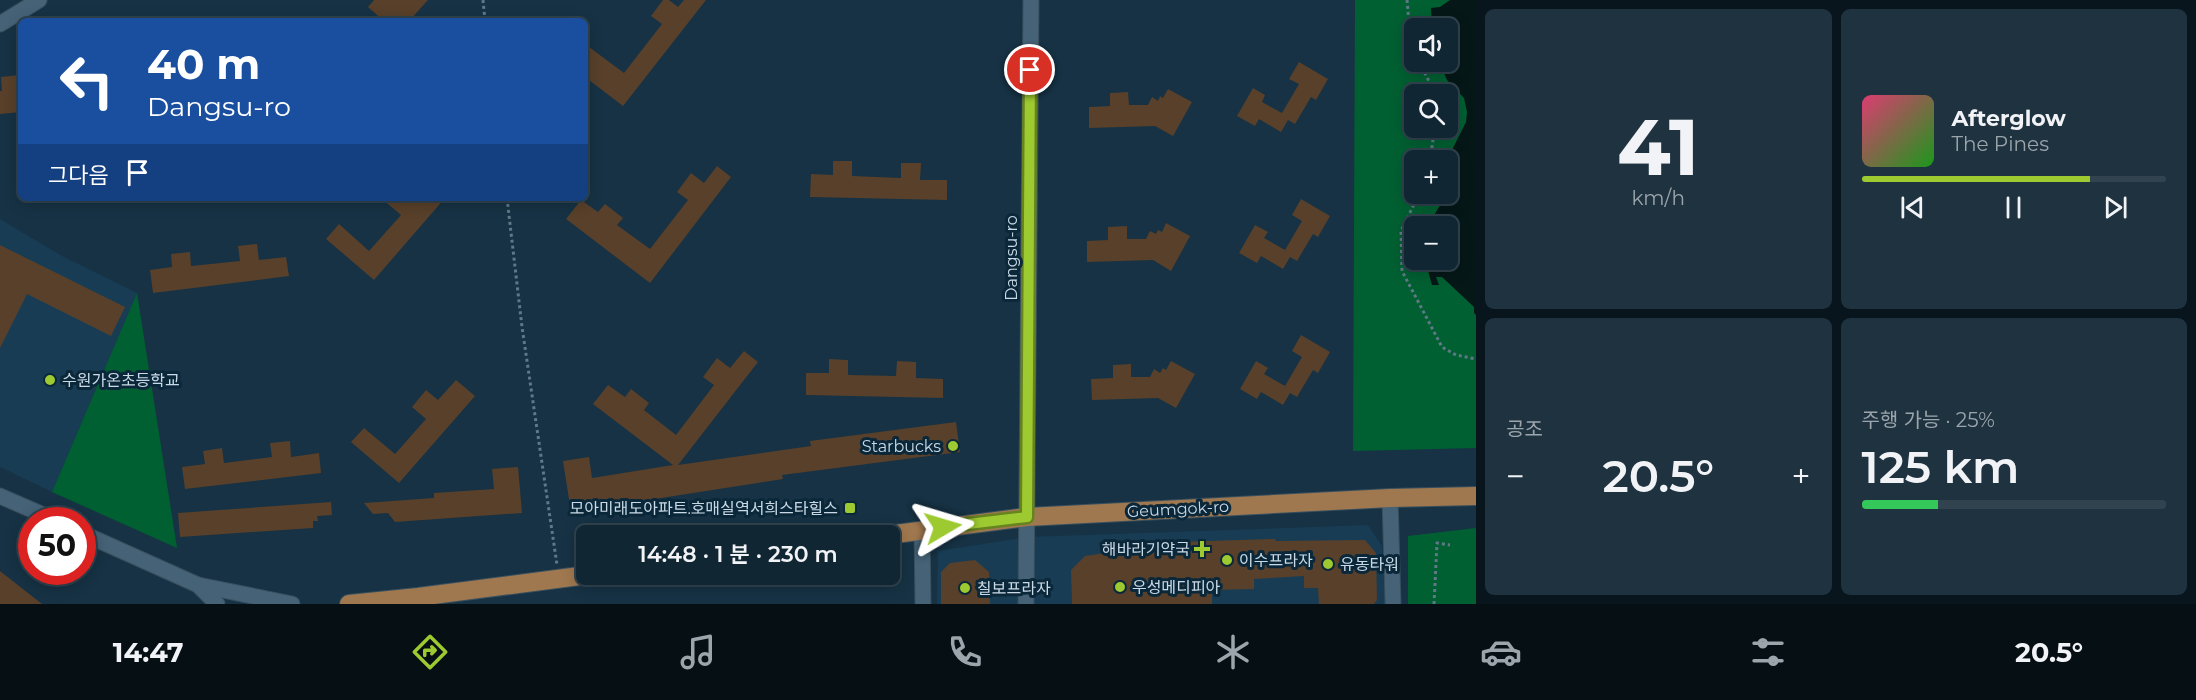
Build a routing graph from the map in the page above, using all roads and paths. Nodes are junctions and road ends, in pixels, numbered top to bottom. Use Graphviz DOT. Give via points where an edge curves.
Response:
graph roads {
  1 [pos="39,0"];
  2 [pos="483,0"];
  3 [pos="1030,0"];
  4 [pos="1407,0"];
  5 [pos="485,18"];
  6 [pos="1409,18"];
  7 [pos="0,24"];
  8 [pos="507,201"];
  9 [pos="1414,204"];
  10 [pos="1476,359"];
  11 [pos="0,496"];
  12 [pos="1476,496"];
  13 [pos="1390,498"];
  14 [pos="25,507"];
  15 [pos="1027,517"];
  16 [pos="922,530"];
  17 [pos="900,533"];
  18 [pos="96,539"];
  19 [pos="1450,544"];
  20 [pos="576,577"];
  21 [pos="559,579"];
  22 [pos="198,585"];
  23 [pos="412,601"];
  24 [pos="217,604"];
  25 [pos="292,604"];
  26 [pos="349,604"];
  27 [pos="923,604"];
  28 [pos="1026,604"];
  29 [pos="1393,604"];
  30 [pos="1434,604"];
  1 -- 7 [label="street"];
  2 -- 5 [label="path"];
  3 -- 15 [label="street, Dangsu-ro"];
  4 -- 6 [label="path"];
  8 -- 21 [label="path"];
  9 -- 10 [label="path" via="1401,231 1402,271 1442,347"];
  11 -- 14 [label="street"];
  12 -- 13 [label="main road, Geumgok-ro"];
  13 -- 15 [label="main road, Geumgok-ro"];
  13 -- 29 [label="street"];
  15 -- 16 [label="main road, Geumgok-ro"];
  15 -- 28 [label="street, Dangsu-ro"];
  16 -- 17 [label="main road, Geumgok-ro"];
  16 -- 27 [label="street"];
  18 -- 22 [label="street"];
  19 -- 30 [label="path" via="1437,543"];
  20 -- 21 [label="main road"];
  21 -- 23 [label="main road"];
  22 -- 24 [label="street"];
  22 -- 25 [label="street"];
  23 -- 26 [label="main road"];
}
